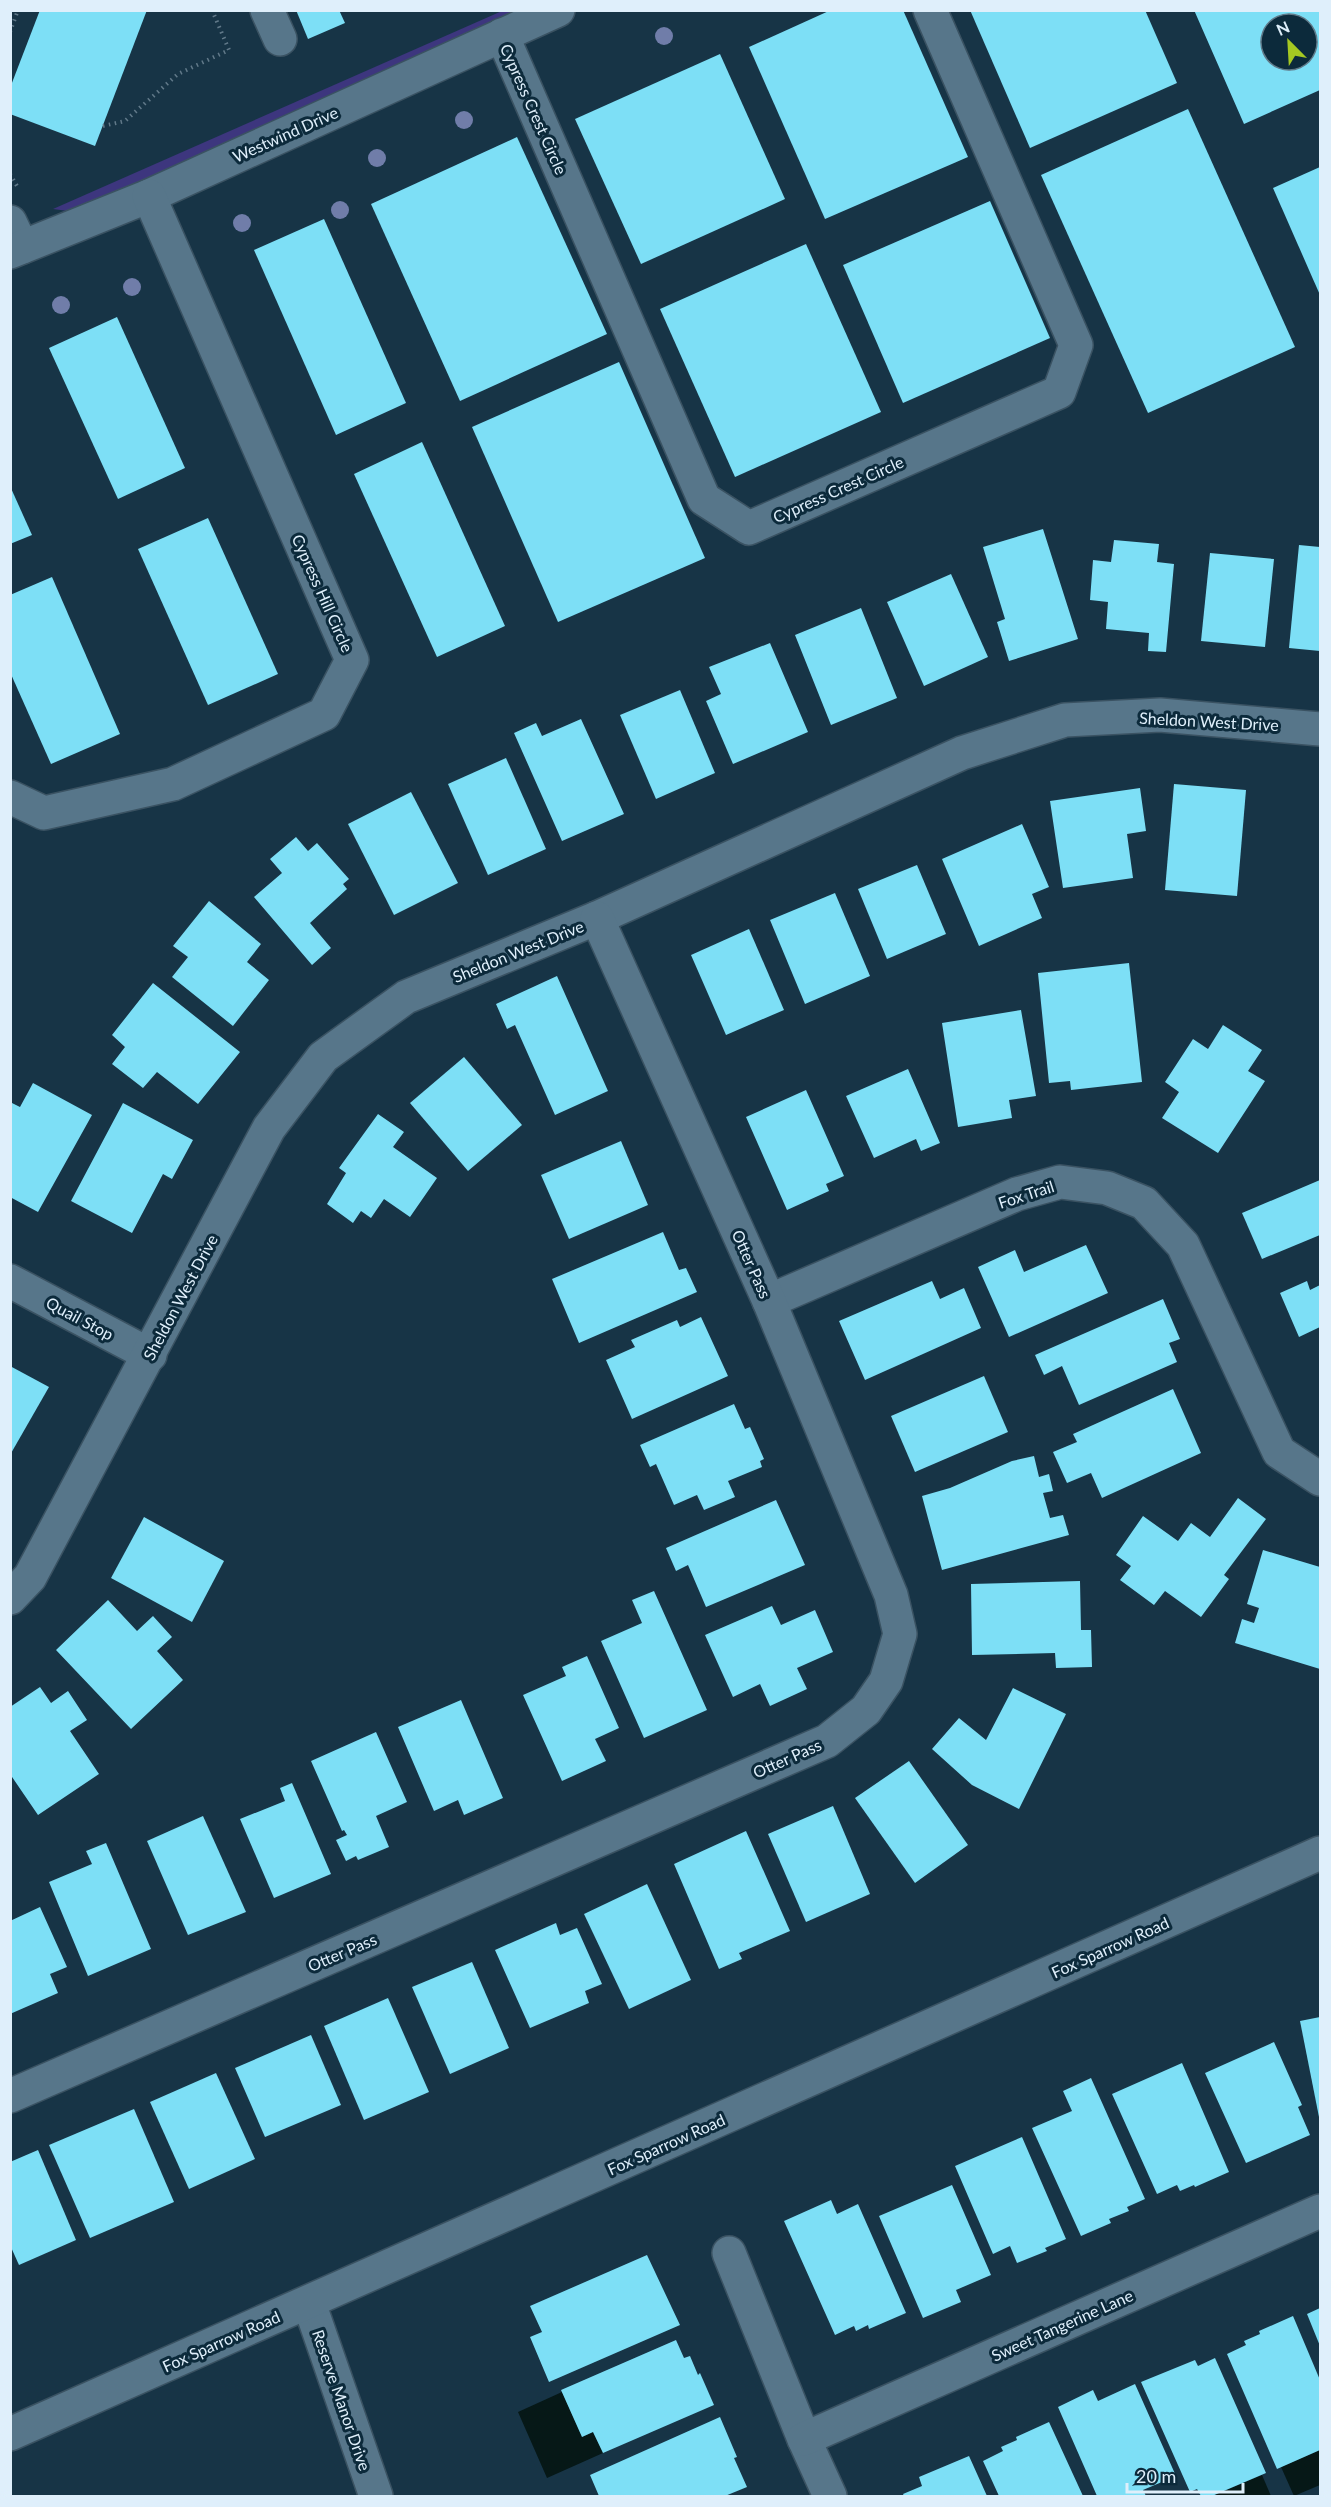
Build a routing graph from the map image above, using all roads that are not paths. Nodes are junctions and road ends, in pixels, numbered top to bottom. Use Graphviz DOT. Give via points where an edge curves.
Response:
graph roads {
  1 [pos="558,10"];
  2 [pos="930,10"];
  3 [pos="502,35"];
  4 [pos="149,196"];
  5 [pos="14,240"];
  6 [pos="1320,729"];
  7 [pos="10,797"];
  8 [pos="597,918"];
  9 [pos="10,1281"];
  10 [pos="769,1301"];
  11 [pos="150,1355"];
  12 [pos="1320,1479"];
  13 [pos="10,1598"];
  14 [pos="1320,1853"];
  15 [pos="10,2096"];
  16 [pos="1320,2211"];
  17 [pos="729,2253"];
  18 [pos="309,2303"];
  19 [pos="10,2434"];
  20 [pos="804,2439"];
  21 [pos="376,2496"];
  22 [pos="830,2496"];
  1 -- 3 [label="street, Westwind Drive"];
  2 -- 3 [label="street, Cypress Crest Circle" via="1076,345 1059,392 749,528 704,499"];
  3 -- 4 [label="street, Westwind Drive"];
  4 -- 5 [label="street, Westwind Drive"];
  4 -- 7 [label="street, Cypress Hill Circle" via="352,660 324,714 173,784 44,813"];
  6 -- 8 [label="street, Sheldon West Drive" via="1160,715 1065,720 962,753"];
  8 -- 10 [label="street, Otter Pass"];
  8 -- 11 [label="street, Sheldon West Drive" via="406,997 323,1057 269,1128"];
  9 -- 11 [label="street, Quail Stop"];
  10 -- 12 [label="street, Fox Trail" via="1017,1194 1060,1182 1107,1188 1144,1203 1183,1245 1279,1452"];
  10 -- 15 [label="street, Otter Pass" via="891,1596 900,1635 886,1681 866,1710 827,1741"];
  11 -- 13 [label="street, Sheldon West Drive" via="30,1576"];
  14 -- 18 [label="street, Fox Sparrow Road"];
  16 -- 20 [label="street, Sweet Tangerine Lane"];
  17 -- 20 [label="street"];
  18 -- 19 [label="street, Fox Sparrow Road"];
  18 -- 21 [label="street, Reserve Manor Drive"];
  20 -- 22 [label="street"];
}
